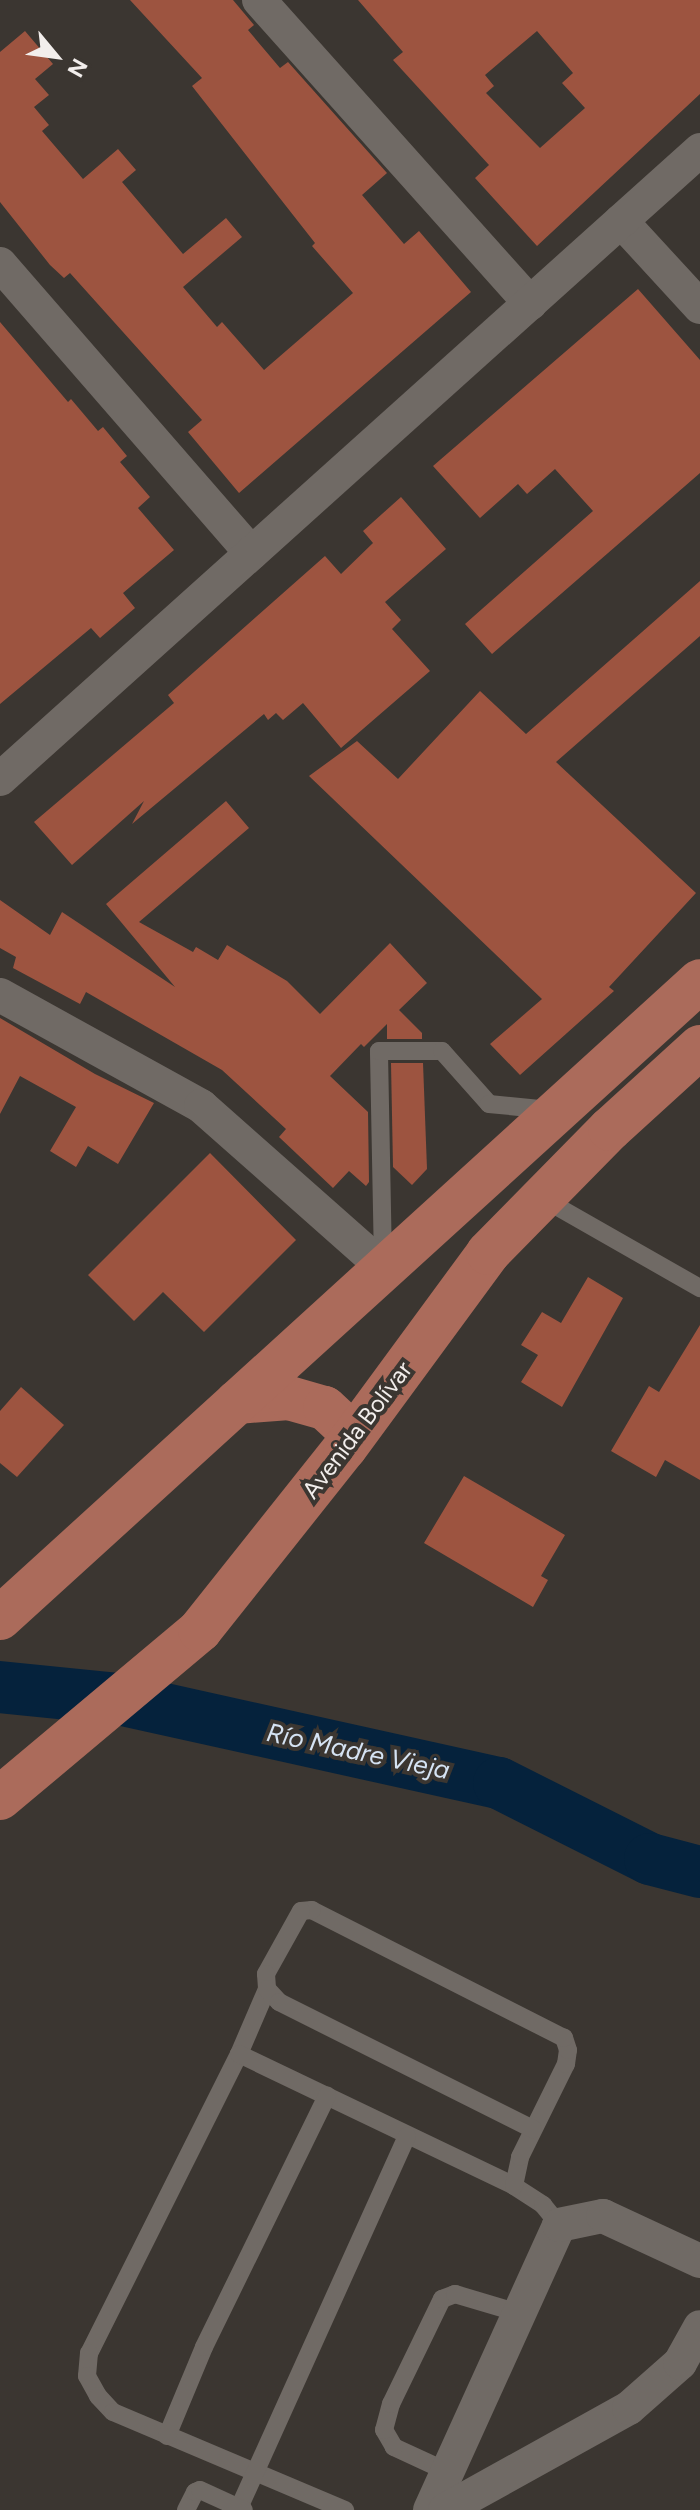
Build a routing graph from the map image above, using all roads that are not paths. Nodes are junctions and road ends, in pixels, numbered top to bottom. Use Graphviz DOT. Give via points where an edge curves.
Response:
graph roads {
  1 [pos="259,0"];
  2 [pos="695,166"];
  3 [pos="621,221"];
  4 [pos="0,264"];
  5 [pos="530,303"];
  6 [pos="700,307"];
  7 [pos="251,553"];
  8 [pos="0,779"];
  9 [pos="700,981"];
  10 [pos="0,995"];
  11 [pos="700,1047"];
  12 [pos="556,1111"];
  13 [pos="542,1198"];
  14 [pos="383,1267"];
  15 [pos="700,1288"];
  16 [pos="237,1402"];
  17 [pos="349,1441"];
  18 [pos="0,1618"];
  19 [pos="0,1798"];
  20 [pos="267,1989"];
  21 [pos="239,2054"];
  22 [pos="327,2096"];
  23 [pos="533,2129"];
  24 [pos="407,2136"];
  25 [pos="514,2186"];
  26 [pos="559,2225"];
  27 [pos="700,2261"];
  28 [pos="519,2313"];
  29 [pos="700,2327"];
  30 [pos="167,2436"];
  31 [pos="448,2472"];
  32 [pos="256,2475"];
  33 [pos="242,2509"];
  34 [pos="186,2510"];
  35 [pos="345,2510"];
  36 [pos="430,2510"];
  37 [pos="445,2510"];
  1 -- 5 [label="street"];
  2 -- 3 [label="street"];
  3 -- 5 [label="street"];
  3 -- 6 [label="street"];
  4 -- 7 [label="street"];
  5 -- 7 [label="street"];
  7 -- 8 [label="street"];
  9 -- 12 [label="main road"];
  10 -- 14 [label="street" via="201,1106"];
  11 -- 13 [label="main road, Avenida Bolívar"];
  12 -- 14 [label="main road"];
  12 -- 14 [label="lane" via="489,1104 442,1051 379,1051"];
  13 -- 15 [label="lane"];
  13 -- 17 [label="main road, Avenida Bolívar" via="488,1253"];
  14 -- 16 [label="main road"];
  16 -- 17 [label="main road" via="289,1398 325,1408"];
  16 -- 18 [label="main road"];
  17 -- 19 [label="main road, Avenida Bolívar" via="200,1630"];
  20 -- 21 [label="lane"];
  20 -- 23 [label="lane" via="279,2002"];
  20 -- 23 [label="lane" via="266,1974 301,1911 312,1910 550,2030 564,2038 566,2064"];
  21 -- 22 [label="lane"];
  21 -- 30 [label="lane" via="89,2353 87,2376 113,2412"];
  22 -- 24 [label="lane"];
  22 -- 30 [label="lane" via="204,2347"];
  23 -- 25 [label="lane"];
  24 -- 25 [label="lane"];
  24 -- 32 [label="lane"];
  25 -- 26 [label="lane" via="543,2205"];
  26 -- 27 [label="street" via="603,2216"];
  26 -- 28 [label="street"];
  28 -- 31 [label="street"];
  28 -- 31 [label="lane" via="455,2294 442,2299 391,2404 384,2430 394,2447"];
  29 -- 37 [label="street" via="680,2363 629,2408"];
  30 -- 32 [label="lane"];
  31 -- 36 [label="street"];
  32 -- 33 [label="lane"];
  32 -- 35 [label="lane"];
  33 -- 34 [label="lane" via="200,2490"];
}
